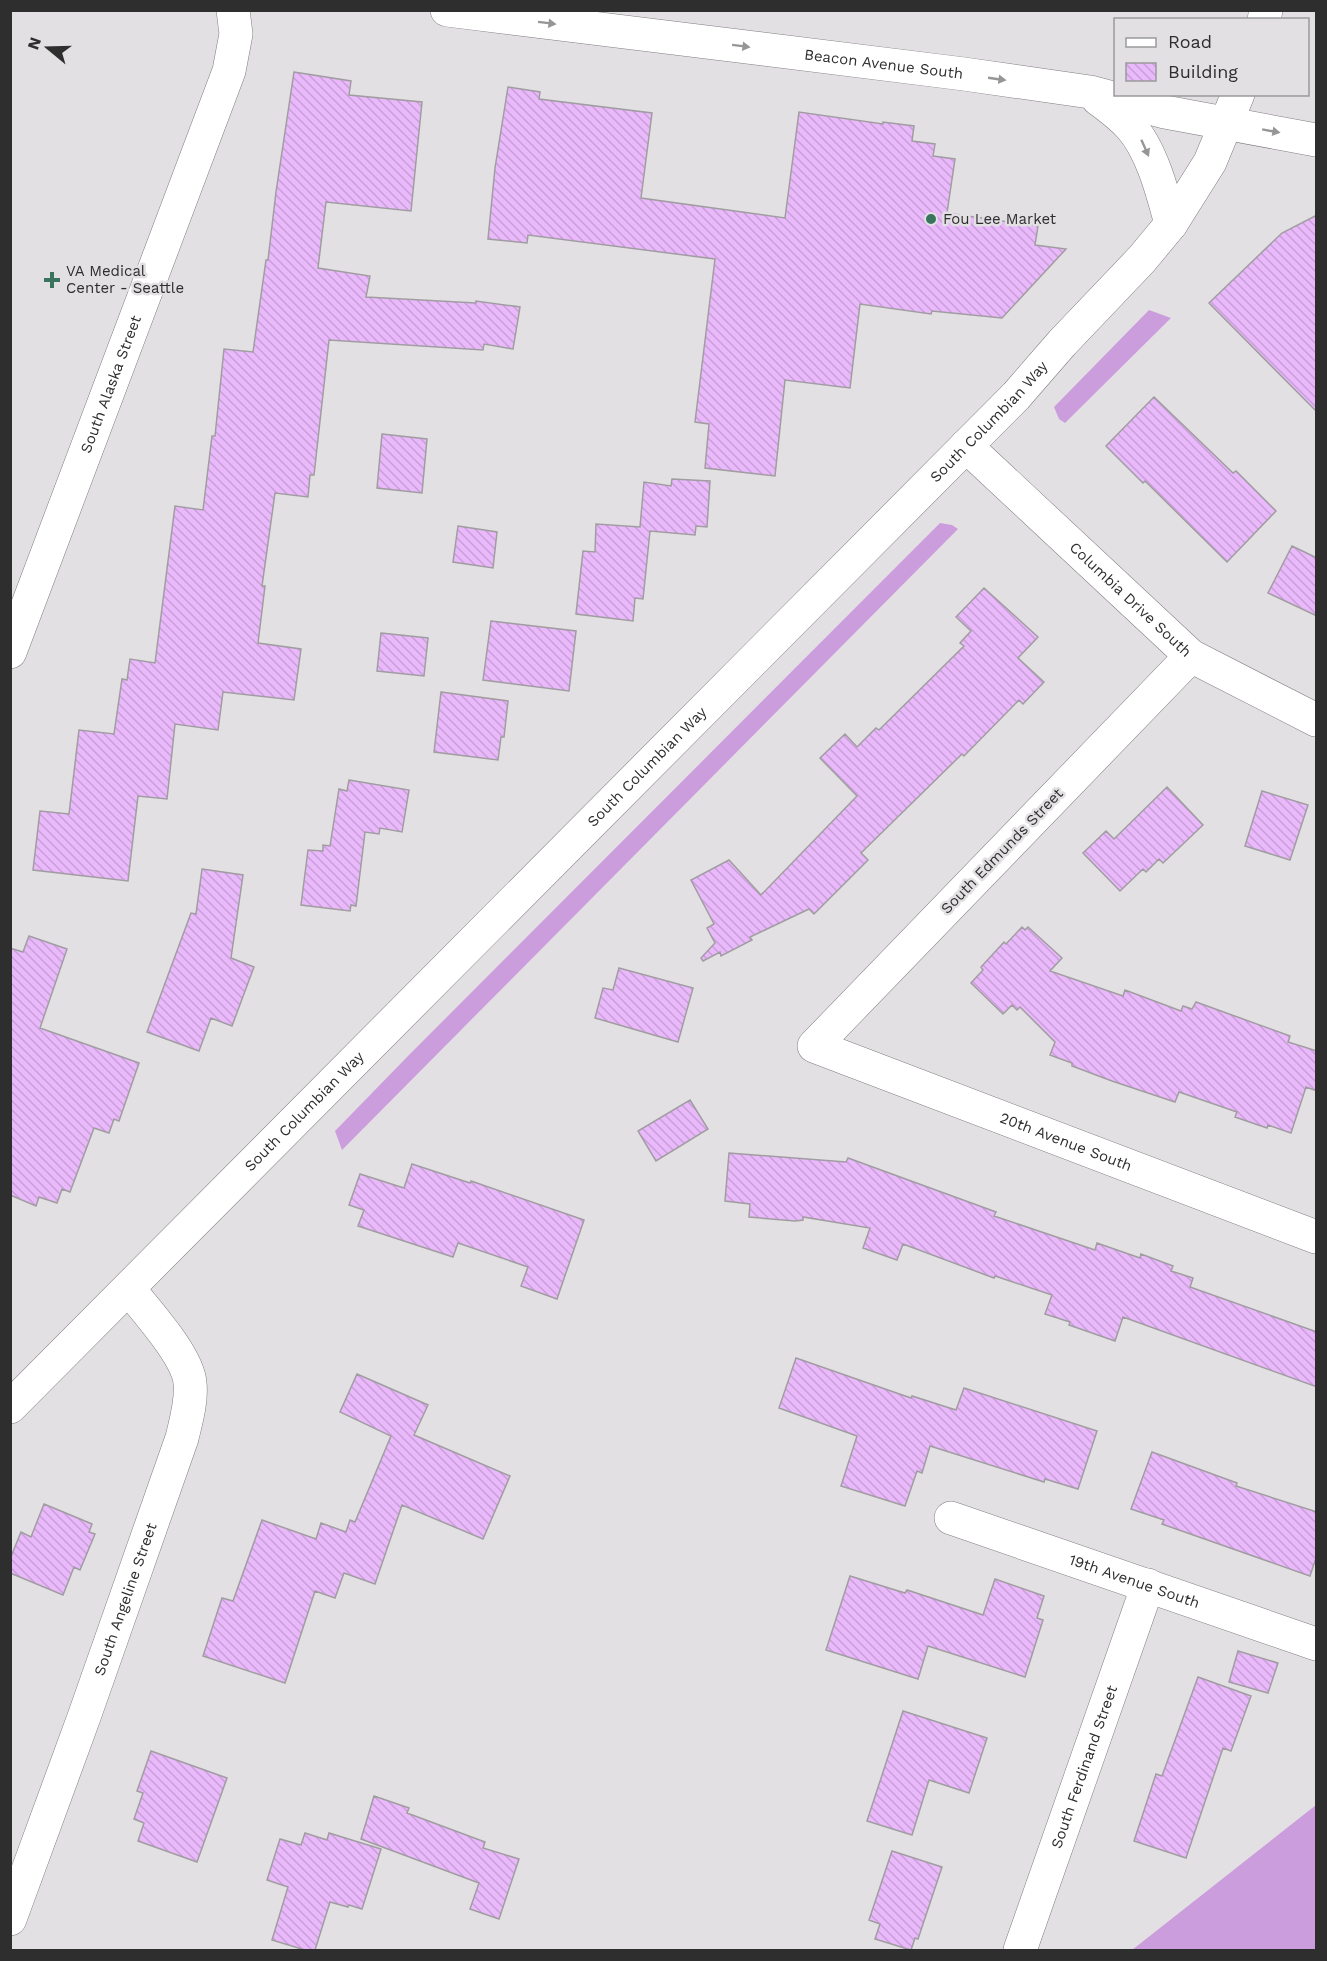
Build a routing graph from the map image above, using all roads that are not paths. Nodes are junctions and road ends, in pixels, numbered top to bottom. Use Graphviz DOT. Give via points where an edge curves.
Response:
graph roads {
  1 [pos="232,10"];
  2 [pos="447,10"];
  3 [pos="1090,92"];
  4 [pos="1232,109"];
  5 [pos="1317,140"];
  6 [pos="1171,224"];
  7 [pos="966,446"];
  8 [pos="10,652"];
  9 [pos="1191,656"];
  10 [pos="1317,720"];
  11 [pos="814,1046"];
  12 [pos="1317,1237"];
  13 [pos="129,1289"];
  14 [pos="10,1407"];
  15 [pos="951,1518"];
  16 [pos="1148,1585"];
  17 [pos="1317,1644"];
  18 [pos="10,1919"];
  19 [pos="1020,1950"];
  1 -- 8 [label="street, South Alaska Street" via="236,34 229,71"];
  2 -- 3 [label="street, Beacon Avenue South, one-way"];
  3 -- 4 [label="street, Beacon Avenue South" via="1166,112"];
  3 -- 6 [label="street, one-way" via="1119,115 1141,140"];
  4 -- 5 [label="street, Beacon Avenue South, one-way"];
  4 -- 6 [label="street, South Columbian Way" via="1202,177"];
  6 -- 7 [label="street, South Columbian Way"];
  7 -- 9 [label="street, Columbia Drive South"];
  7 -- 13 [label="street, South Columbian Way"];
  9 -- 10 [label="street, Columbia Drive South"];
  9 -- 11 [label="street, South Edmunds Street"];
  11 -- 12 [label="street, 20th Avenue South"];
  13 -- 14 [label="street, South Columbian Way"];
  13 -- 18 [label="street, South Angeline Street" via="182,1359 190,1381 188,1409 182,1438"];
  15 -- 16 [label="street, 19th Avenue South"];
  16 -- 17 [label="street, 19th Avenue South"];
  16 -- 19 [label="street, South Ferdinand Street"];
}
